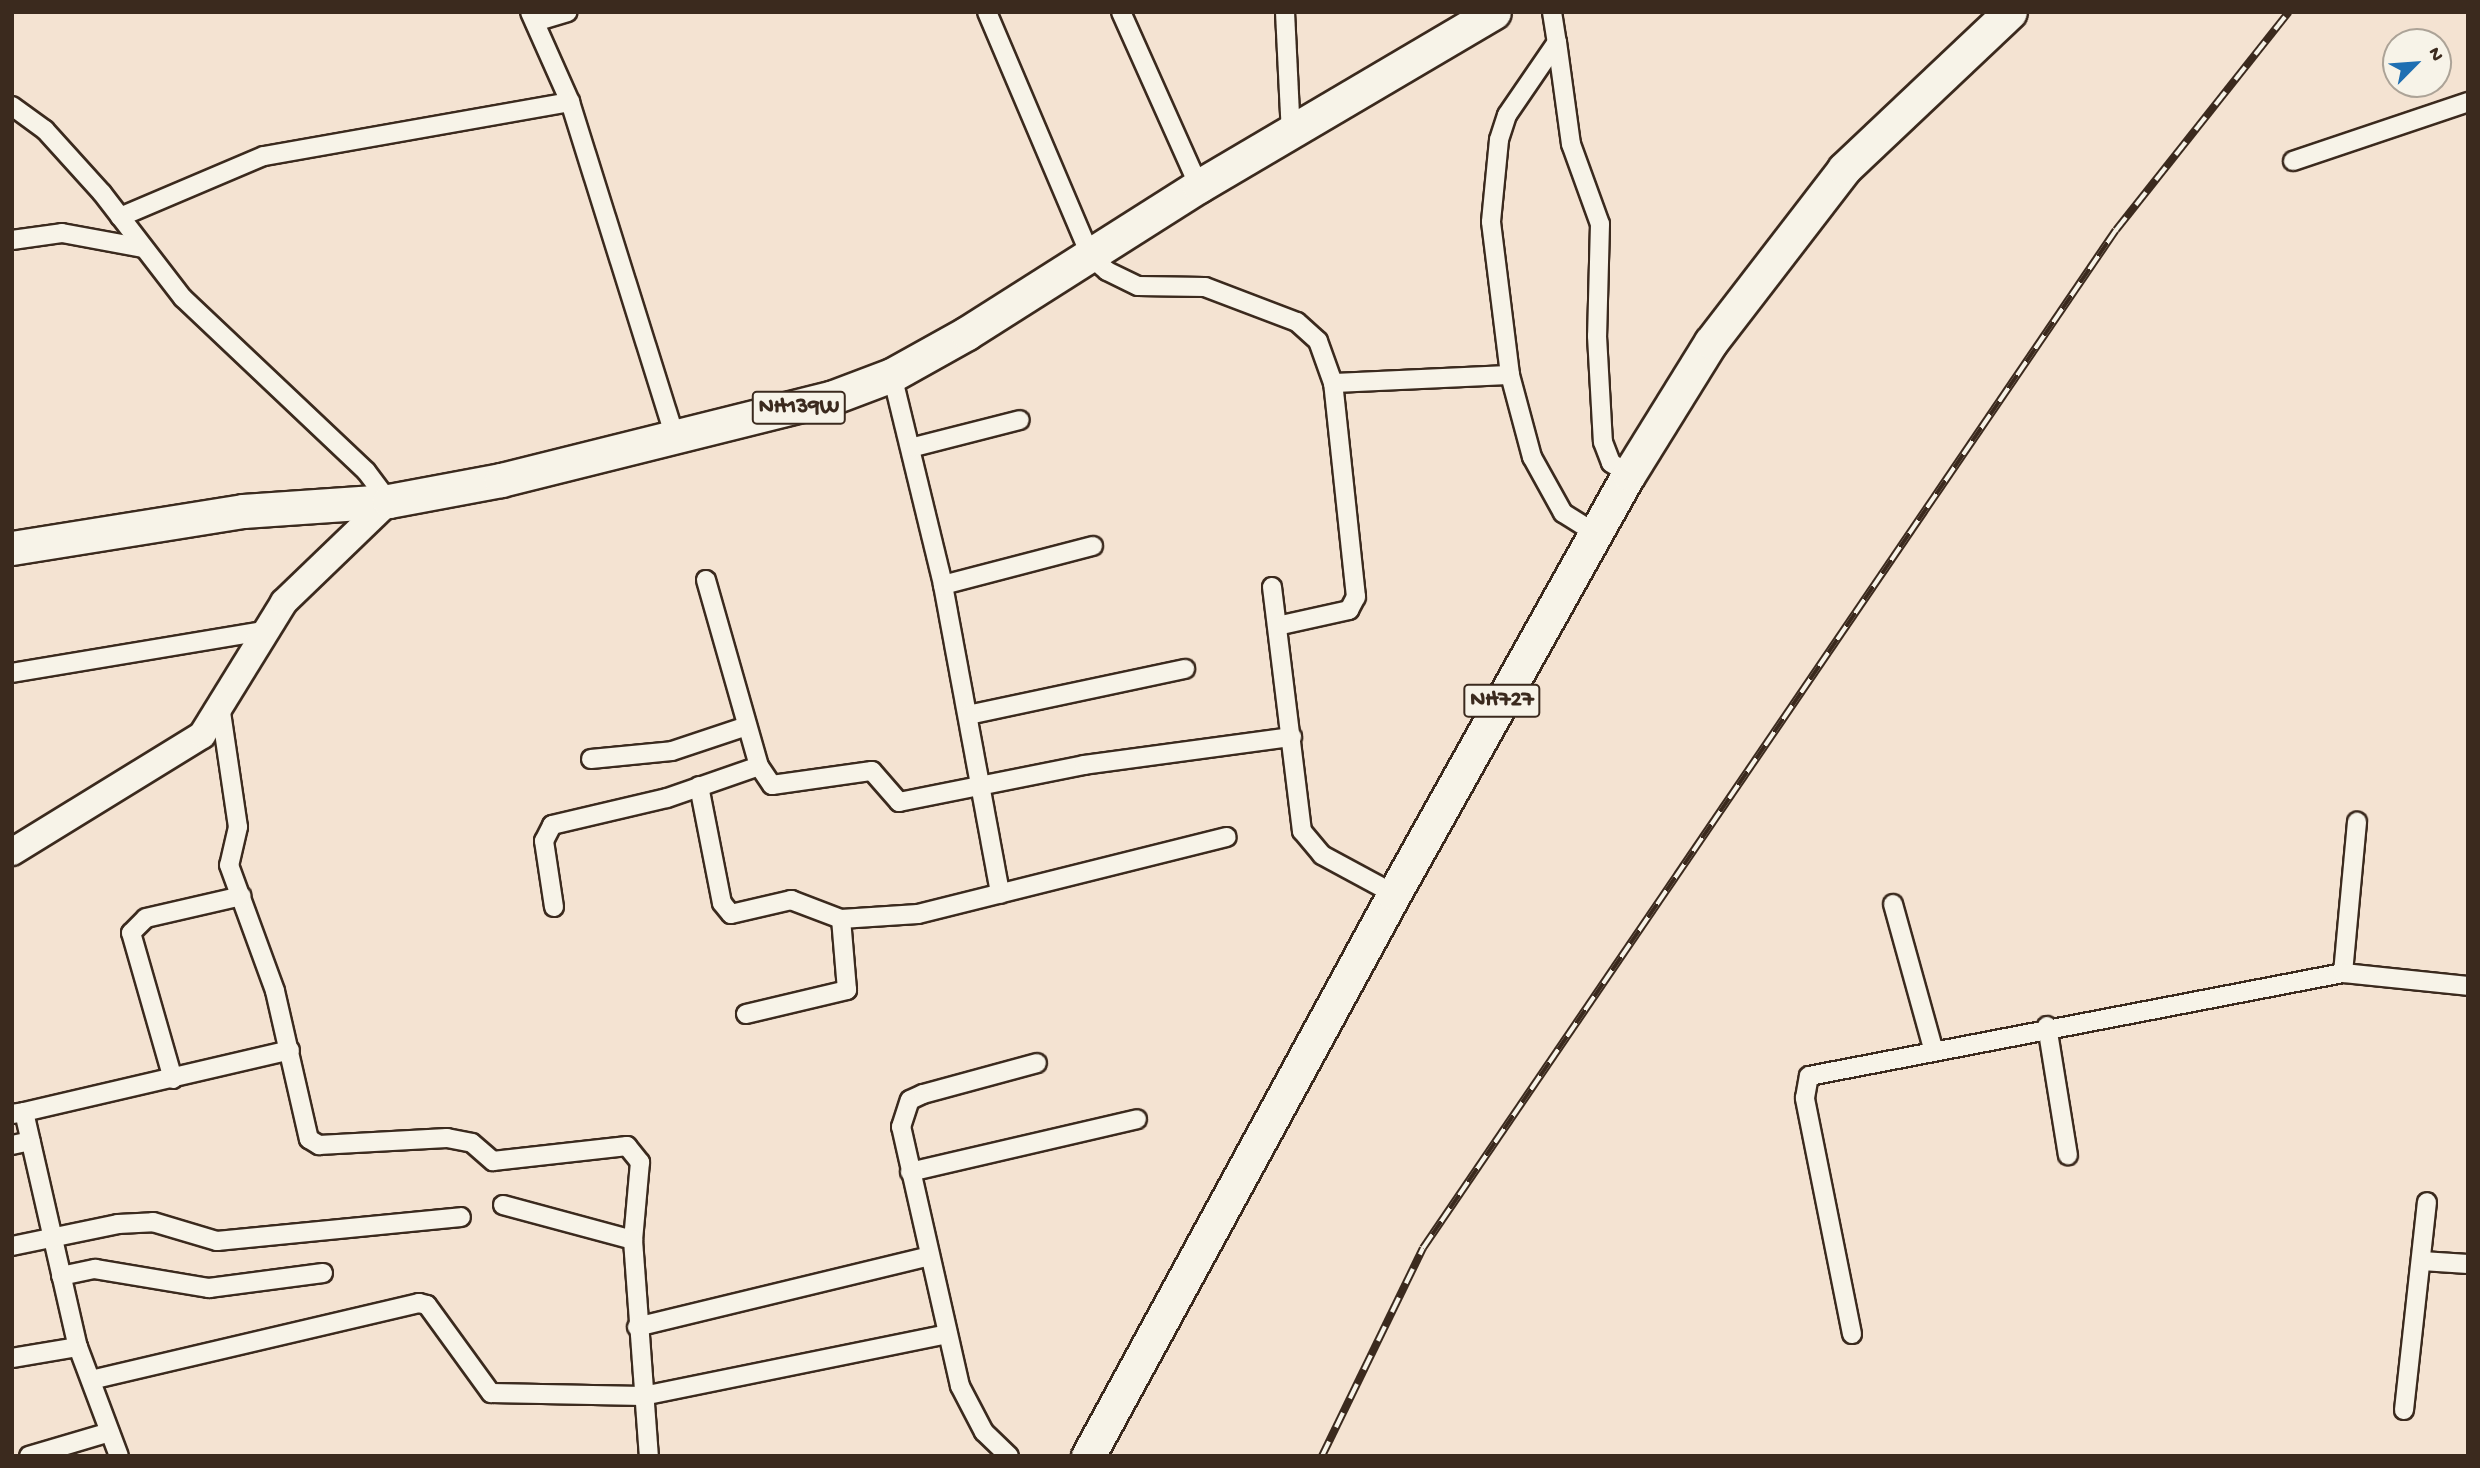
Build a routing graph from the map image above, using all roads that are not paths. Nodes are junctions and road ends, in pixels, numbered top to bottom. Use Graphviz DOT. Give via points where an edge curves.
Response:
graph roads {
  1 [pos="567,12"];
  2 [pos="987,12"];
  3 [pos="1121,12"];
  4 [pos="1285,12"];
  5 [pos="1494,12"];
  6 [pos="1552,12"];
  7 [pos="2010,12"];
  8 [pos="532,17"];
  9 [pos="1557,42"];
  10 [pos="570,102"];
  11 [pos="2468,102"];
  12 [pos="12,106"];
  13 [pos="1291,135"];
  14 [pos="2293,161"];
  15 [pos="1199,186"];
  16 [pos="120,217"];
  17 [pos="12,240"];
  18 [pos="143,248"];
  19 [pos="1091,257"];
  20 [pos="892,375"];
  21 [pos="1510,375"];
  22 [pos="1333,383"];
  23 [pos="1020,420"];
  24 [pos="675,438"];
  25 [pos="914,447"];
  26 [pos="1629,474"];
  27 [pos="389,501"];
  28 [pos="1596,534"];
  29 [pos="1093,546"];
  30 [pos="12,548"];
  31 [pos="706,580"];
  32 [pos="943,584"];
  33 [pos="1272,587"];
  34 [pos="1277,626"];
  35 [pos="263,631"];
  36 [pos="1185,669"];
  37 [pos="12,673"];
  38 [pos="221,712"];
  39 [pos="968,715"];
  40 [pos="747,726"];
  41 [pos="1292,737"];
  42 [pos="591,758"];
  43 [pos="759,766"];
  44 [pos="699,786"];
  45 [pos="984,789"];
  46 [pos="2357,822"];
  47 [pos="1227,837"];
  48 [pos="12,852"];
  49 [pos="1000,894"];
  50 [pos="1394,894"];
  51 [pos="242,896"];
  52 [pos="1893,904"];
  53 [pos="554,907"];
  54 [pos="841,919"];
  55 [pos="2343,973"];
  56 [pos="2468,986"];
  57 [pos="746,1014"];
  58 [pos="2047,1027"];
  59 [pos="1933,1048"];
  60 [pos="290,1050"];
  61 [pos="1037,1063"];
  62 [pos="173,1079"];
  63 [pos="18,1113"];
  64 [pos="1137,1119"];
  65 [pos="31,1141"];
  66 [pos="12,1145"];
  67 [pos="2068,1154"];
  68 [pos="910,1172"];
  69 [pos="2427,1202"];
  70 [pos="503,1205"];
  71 [pos="461,1216"];
  72 [pos="52,1239"];
  73 [pos="633,1240"];
  74 [pos="12,1246"];
  75 [pos="930,1256"];
  76 [pos="2421,1261"];
  77 [pos="2468,1264"];
  78 [pos="323,1273"];
  79 [pos="61,1276"];
  80 [pos="637,1327"];
  81 [pos="948,1334"];
  82 [pos="1852,1334"];
  83 [pos="78,1347"];
  84 [pos="12,1358"];
  85 [pos="91,1380"];
  86 [pos="643,1396"];
  87 [pos="2404,1409"];
  88 [pos="110,1432"];
  89 [pos="29,1456"];
  90 [pos="119,1456"];
  91 [pos="649,1456"];
  92 [pos="1009,1456"];
  93 [pos="1088,1456"];
  1 -- 8 [label="street"];
  2 -- 19 [label="street" via="1008,49"];
  3 -- 15 [label="street"];
  4 -- 13 [label="street"];
  5 -- 13 [label="highway, NH139W"];
  6 -- 9 [label="street"];
  7 -- 26 [label="highway, NH727" via="1827,190 1711,342"];
  8 -- 10 [label="street"];
  9 -- 21 [label="street" via="1507,115 1492,172"];
  9 -- 26 [label="street" via="1571,144 1600,224 1597,336 1603,442 1611,463"];
  10 -- 16 [label="street" via="264,156"];
  10 -- 24 [label="street"];
  11 -- 14 [label="street"];
  12 -- 16 [label="street" via="45,130"];
  13 -- 15 [label="highway, NH139W"];
  15 -- 19 [label="highway, NH139W"];
  16 -- 18 [label="street"];
  17 -- 18 [label="street" via="62,233"];
  18 -- 27 [label="street" via="183,298 366,471"];
  19 -- 20 [label="highway, NH139W"];
  19 -- 22 [label="street" via="1138,286 1205,287 1297,322 1318,341"];
  20 -- 24 [label="highway, NH139W" via="774,416"];
  20 -- 25 [label="street"];
  21 -- 22 [label="street"];
  21 -- 28 [label="street" via="1545,488 1563,513"];
  22 -- 34 [label="street" via="1356,597 1349,611"];
  23 -- 25 [label="street"];
  24 -- 27 [label="highway, NH139W"];
  25 -- 32 [label="street"];
  26 -- 28 [label="highway, NH727"];
  27 -- 30 [label="highway, NH139W" via="243,511"];
  27 -- 35 [label="street"];
  28 -- 50 [label="highway, NH727"];
  29 -- 32 [label="street"];
  31 -- 40 [label="street"];
  32 -- 39 [label="street"];
  33 -- 34 [label="street"];
  34 -- 41 [label="street"];
  35 -- 37 [label="street"];
  35 -- 38 [label="street"];
  36 -- 39 [label="street"];
  38 -- 48 [label="street" via="202,735"];
  38 -- 51 [label="street" via="238,827 229,865"];
  39 -- 45 [label="street"];
  40 -- 42 [label="street" via="672,751"];
  40 -- 43 [label="street"];
  41 -- 45 [label="street" via="1084,765"];
  41 -- 50 [label="street" via="1306,841"];
  43 -- 44 [label="street"];
  43 -- 45 [label="street" via="767,781 779,786 872,771 899,802"];
  44 -- 53 [label="street" via="552,825 544,841"];
  44 -- 54 [label="street" via="727,913 791,900"];
  45 -- 49 [label="street"];
  46 -- 55 [label="street"];
  47 -- 49 [label="street"];
  49 -- 54 [label="street" via="918,914"];
  50 -- 93 [label="highway, NH727"];
  51 -- 60 [label="street"];
  51 -- 62 [label="street" via="146,918 131,933"];
  52 -- 59 [label="street"];
  54 -- 57 [label="street" via="848,990"];
  55 -- 56 [label="street"];
  55 -- 58 [label="street"];
  58 -- 59 [label="street"];
  58 -- 67 [label="street"];
  59 -- 82 [label="street" via="1805,1080"];
  60 -- 62 [label="street"];
  60 -- 73 [label="street" via="306,1133 319,1145 447,1138 472,1143 493,1161 632,1148 640,1163"];
  61 -- 68 [label="street" via="910,1100 901,1127"];
  62 -- 63 [label="street"];
  63 -- 65 [label="street"];
  64 -- 68 [label="street"];
  65 -- 66 [label="street"];
  65 -- 72 [label="street"];
  68 -- 75 [label="street"];
  69 -- 76 [label="street"];
  70 -- 73 [label="street"];
  71 -- 72 [label="street" via="218,1241 153,1222"];
  72 -- 74 [label="street"];
  72 -- 79 [label="street"];
  73 -- 80 [label="street"];
  75 -- 80 [label="street"];
  75 -- 81 [label="street"];
  76 -- 77 [label="street"];
  76 -- 87 [label="street"];
  78 -- 79 [label="street" via="209,1288 95,1269"];
  79 -- 83 [label="street"];
  80 -- 86 [label="street"];
  81 -- 86 [label="street"];
  81 -- 92 [label="street" via="971,1413"];
  83 -- 84 [label="street"];
  83 -- 85 [label="street"];
  85 -- 86 [label="street" via="419,1303 427,1306 491,1392"];
  85 -- 88 [label="street"];
  86 -- 91 [label="street"];
  88 -- 89 [label="street"];
  88 -- 90 [label="street"];
}
